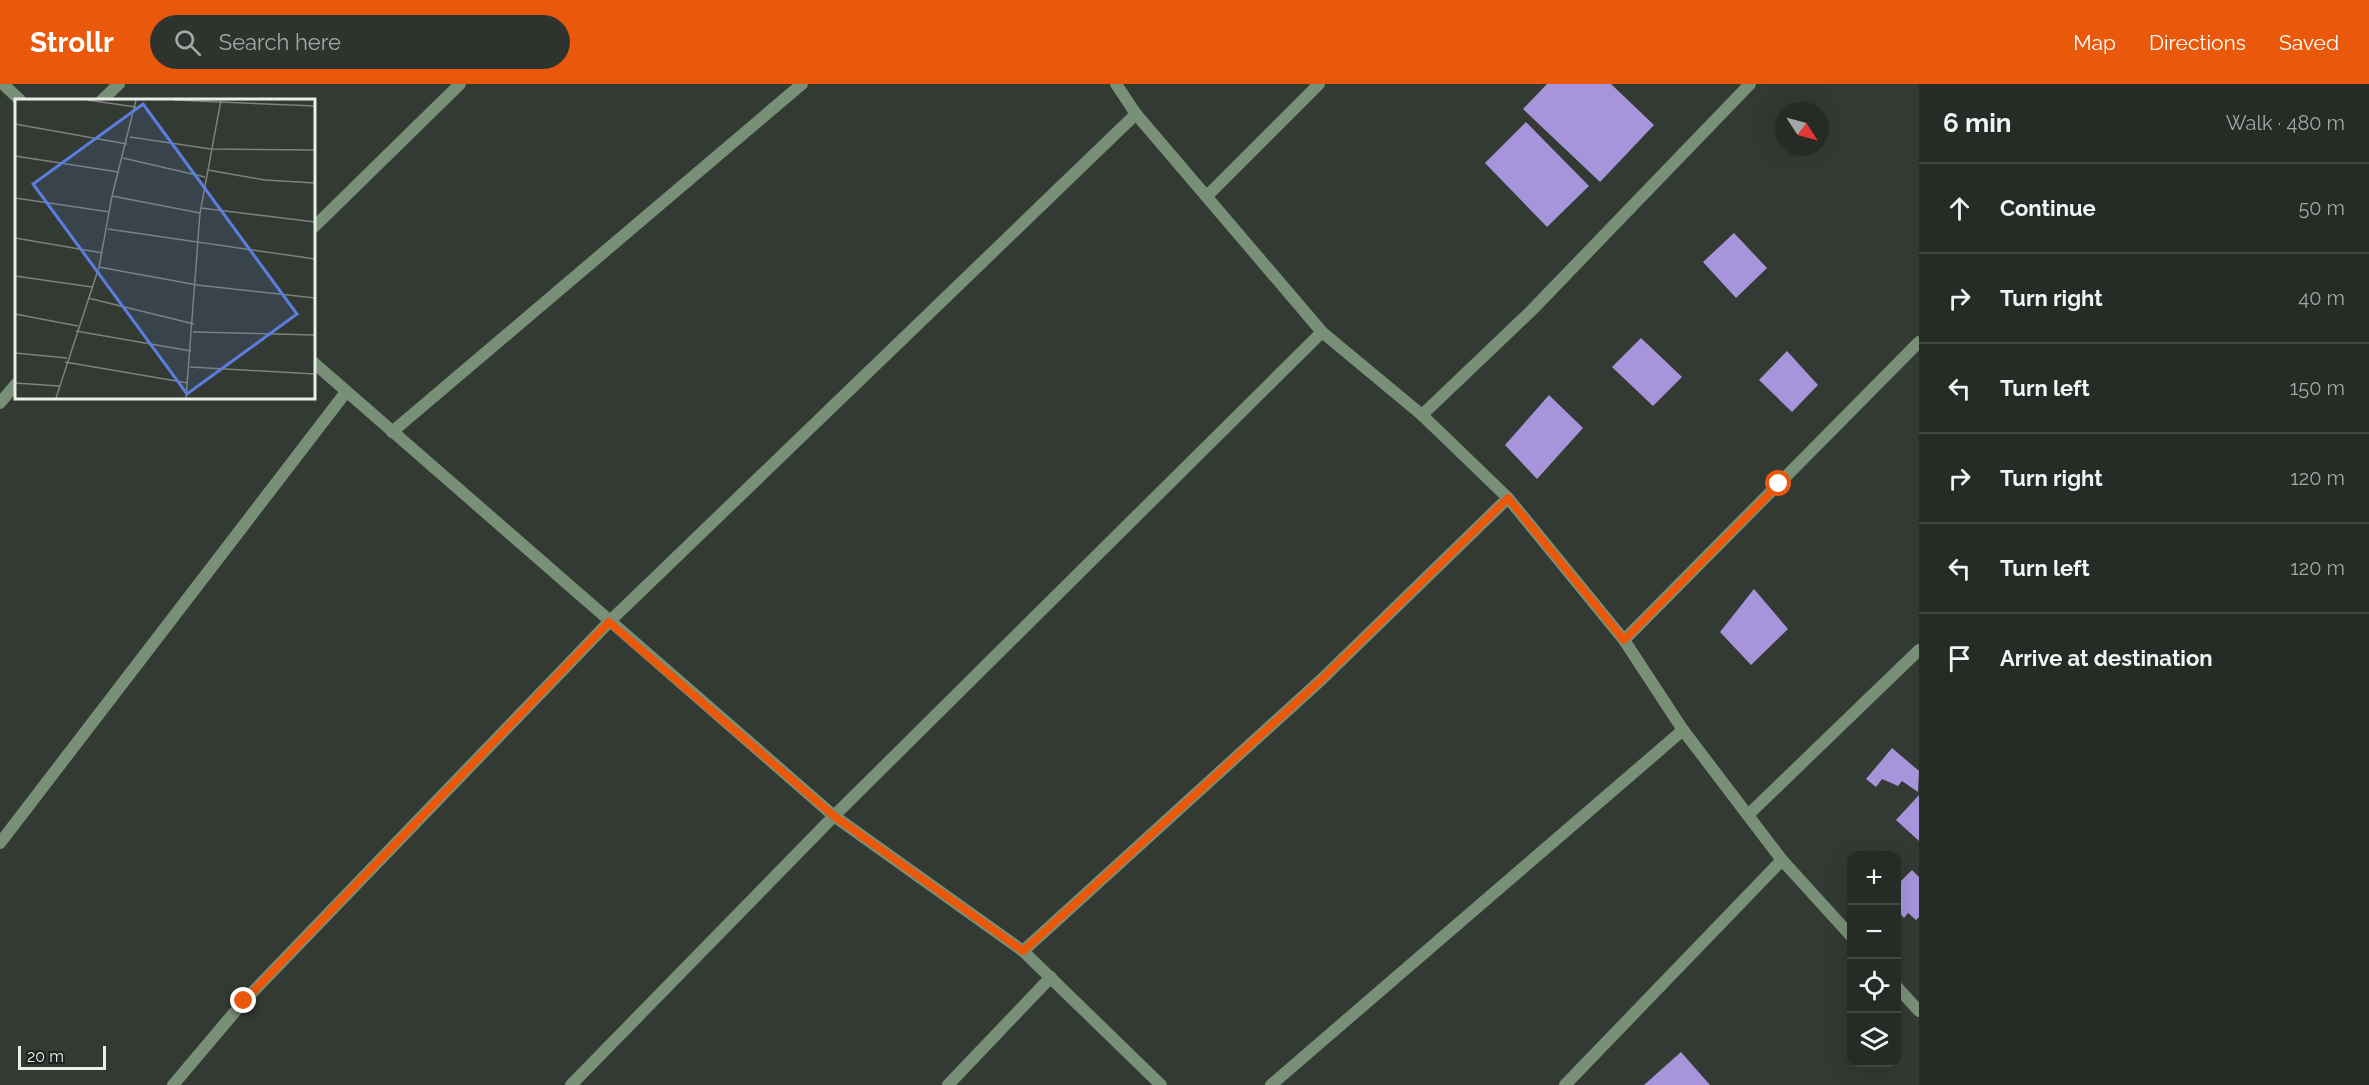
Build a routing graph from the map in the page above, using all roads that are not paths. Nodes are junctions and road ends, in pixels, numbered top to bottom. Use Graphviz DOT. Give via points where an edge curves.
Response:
graph roads {
  1 [pos="3,84"];
  2 [pos="119,84"];
  3 [pos="460,84"];
  4 [pos="802,84"];
  5 [pos="1116,84"];
  6 [pos="1319,84"];
  7 [pos="1750,84"];
  8 [pos="19,99"];
  9 [pos="103,99"];
  10 [pos="1137,114"];
  11 [pos="1207,196"];
  12 [pos="315,226"];
  13 [pos="1322,332"];
  14 [pos="1919,342"];
  15 [pos="315,364"];
  16 [pos="15,385"];
  17 [pos="346,392"];
  18 [pos="0,404"];
  19 [pos="1422,415"];
  20 [pos="392,432"];
  21 [pos="1508,498"];
  22 [pos="609,622"];
  23 [pos="1624,640"];
  24 [pos="1919,650"];
  25 [pos="1683,730"];
  26 [pos="1748,815"];
  27 [pos="834,816"];
  28 [pos="0,843"];
  29 [pos="1782,860"];
  30 [pos="1847,933"];
  31 [pos="1023,951"];
  32 [pos="1051,977"];
  33 [pos="1901,991"];
  34 [pos="1919,1011"];
  35 [pos="173,1085"];
  36 [pos="571,1085"];
  37 [pos="948,1085"];
  38 [pos="1161,1085"];
  39 [pos="1271,1085"];
  40 [pos="1565,1085"];
  1 -- 8 [label="street"];
  2 -- 9 [label="street"];
  3 -- 12 [label="street"];
  4 -- 20 [label="street"];
  5 -- 10 [label="street"];
  6 -- 11 [label="street"];
  7 -- 19 [label="street" via="1532,310"];
  10 -- 11 [label="street"];
  10 -- 22 [label="street"];
  11 -- 13 [label="street"];
  13 -- 19 [label="street"];
  13 -- 27 [label="street"];
  14 -- 23 [label="street"];
  15 -- 17 [label="street"];
  16 -- 18 [label="street"];
  17 -- 20 [label="street"];
  17 -- 28 [label="street"];
  19 -- 21 [label="street"];
  20 -- 22 [label="street"];
  21 -- 23 [label="street"];
  21 -- 31 [label="street" via="1322,679"];
  22 -- 27 [label="street"];
  22 -- 35 [label="street" via="244,1001"];
  23 -- 25 [label="street"];
  24 -- 26 [label="street"];
  25 -- 26 [label="street"];
  25 -- 39 [label="street"];
  26 -- 29 [label="street"];
  27 -- 31 [label="street"];
  27 -- 36 [label="street"];
  29 -- 30 [label="street"];
  29 -- 40 [label="street"];
  31 -- 32 [label="street"];
  32 -- 37 [label="street"];
  32 -- 38 [label="street"];
  33 -- 34 [label="street"];
}
